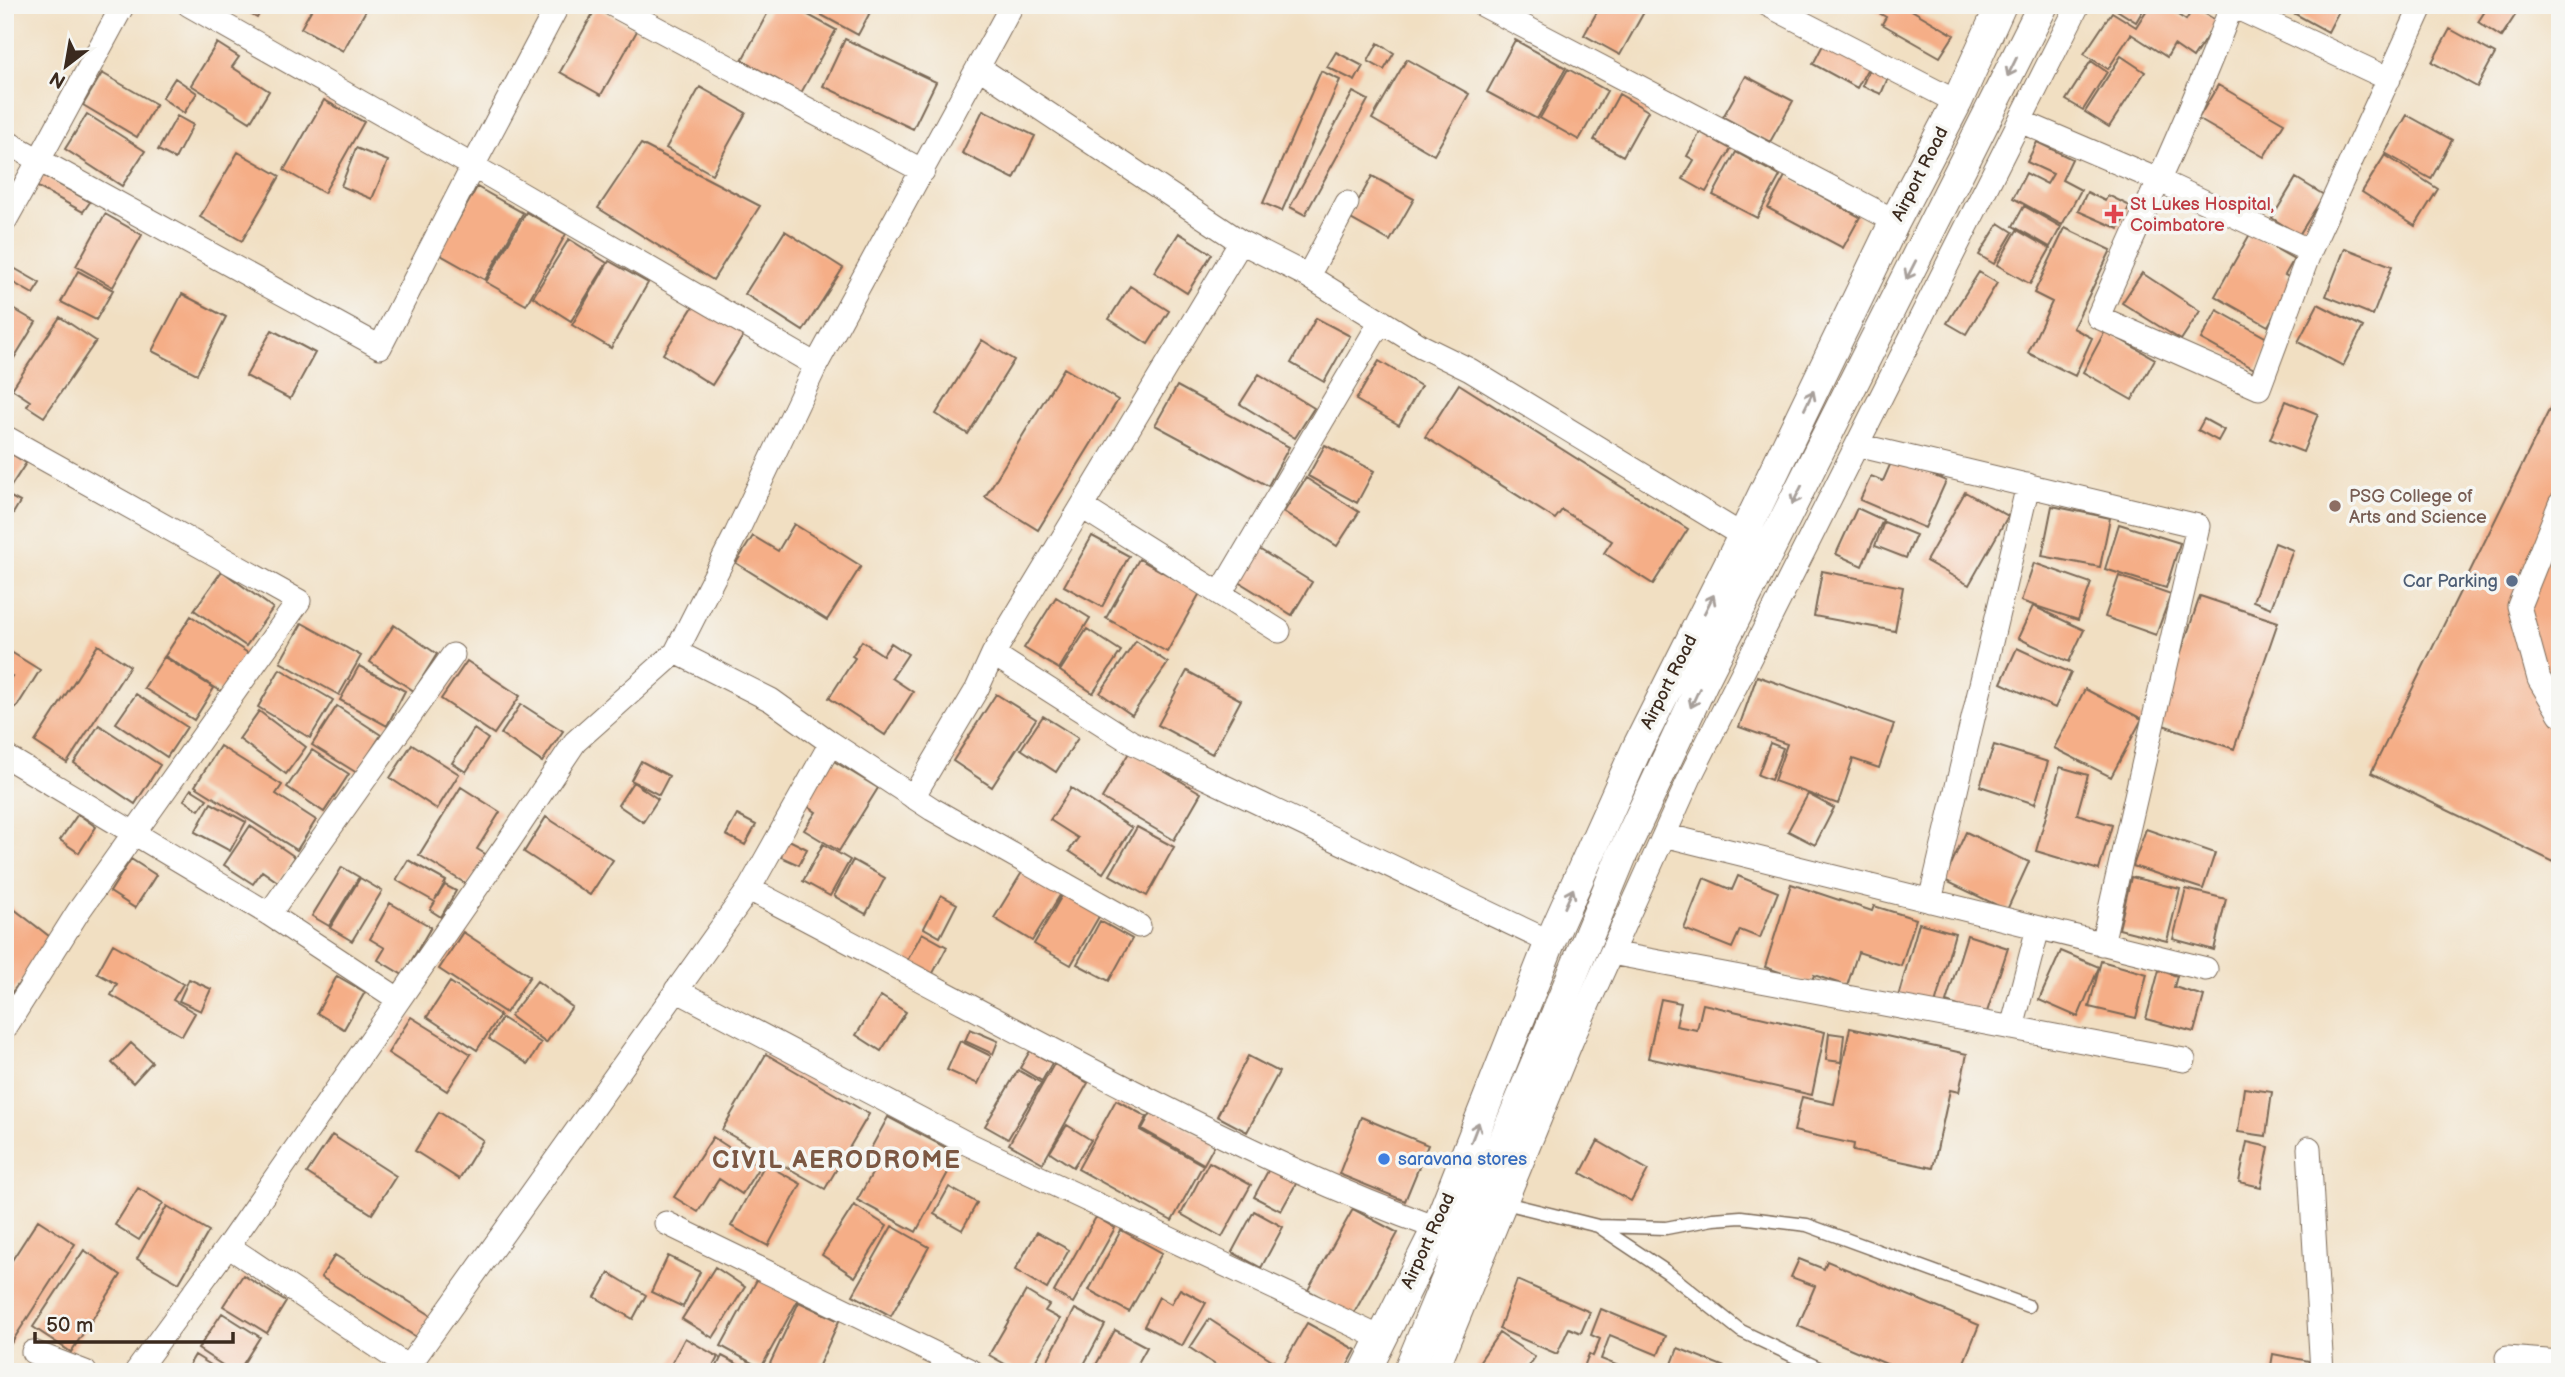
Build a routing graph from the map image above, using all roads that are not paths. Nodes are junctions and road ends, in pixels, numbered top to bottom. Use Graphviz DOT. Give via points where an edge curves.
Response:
graph roads {
  1 [pos="123,5"];
  2 [pos="189,5"];
  3 [pos="558,5"];
  4 [pos="613,5"];
  5 [pos="1483,5"];
  6 [pos="1768,5"];
  7 [pos="2001,5"];
  8 [pos="2043,5"];
  9 [pos="2078,5"];
  10 [pos="2232,5"];
  11 [pos="2422,5"];
  12 [pos="1007,7"];
  13 [pos="978,67"];
  14 [pos="2389,79"];
  15 [pos="1957,102"];
  16 [pos="2020,121"];
  17 [pos="5,141"];
  18 [pos="39,160"];
  19 [pos="473,166"];
  20 [pos="923,171"];
  21 [pos="2158,180"];
  22 [pos="1346,203"];
  23 [pos="5,221"];
  24 [pos="1895,221"];
  25 [pos="1241,242"];
  26 [pos="2310,251"];
  27 [pos="1308,276"];
  28 [pos="1381,321"];
  29 [pos="816,365"];
  30 [pos="5,437"];
  31 [pos="1857,445"];
  32 [pos="2028,485"];
  33 [pos="2560,504"];
  34 [pos="1082,507"];
  35 [pos="1743,536"];
  36 [pos="1220,594"];
  37 [pos="1279,631"];
  38 [pos="676,652"];
  39 [pos="993,654"];
  40 [pos="453,655"];
  41 [pos="2560,714"];
  42 [pos="831,743"];
  43 [pos="5,756"];
  44 [pos="912,797"];
  45 [pos="133,832"];
  46 [pos="1664,835"];
  47 [pos="749,889"];
  48 [pos="1930,901"];
  49 [pos="269,914"];
  50 [pos="1139,926"];
  51 [pos="2038,928"];
  52 [pos="1550,942"];
  53 [pos="2102,944"];
  54 [pos="1611,953"];
  55 [pos="2206,969"];
  56 [pos="676,990"];
  57 [pos="398,999"];
  58 [pos="5,1028"];
  59 [pos="2012,1028"];
  60 [pos="2184,1060"];
  61 [pos="2309,1148"];
  62 [pos="1505,1203"];
  63 [pos="666,1223"];
  64 [pos="1598,1226"];
  65 [pos="1437,1228"];
  66 [pos="228,1246"];
  67 [pos="2028,1306"];
  68 [pos="1381,1338"];
  69 [pos="33,1352"];
  70 [pos="2507,1358"];
  71 [pos="2560,1362"];
  72 [pos="407,1370"];
  73 [pos="85,1372"];
  74 [pos="136,1372"];
  75 [pos="973,1372"];
  76 [pos="1365,1372"];
  77 [pos="1408,1372"];
  78 [pos="1436,1372"];
  79 [pos="1827,1372"];
  80 [pos="2322,1372"];
  1 -- 18 [label="street"];
  2 -- 19 [label="street"];
  3 -- 19 [label="street"];
  4 -- 20 [label="street"];
  5 -- 24 [label="street"];
  6 -- 15 [label="street"];
  7 -- 15 [label="street, Airport Road"];
  8 -- 77 [label="street, Airport Road, one-way" via="1703,682 1622,855"];
  9 -- 16 [label="street"];
  10 -- 14 [label="street"];
  10 -- 21 [label="street"];
  11 -- 14 [label="street"];
  12 -- 13 [label="street"];
  13 -- 20 [label="street"];
  13 -- 25 [label="street"];
  14 -- 26 [label="street"];
  15 -- 24 [label="street, Airport Road"];
  16 -- 21 [label="street"];
  16 -- 31 [label="street"];
  17 -- 18 [label="street"];
  18 -- 19 [label="street" via="380,347"];
  18 -- 23 [label="street"];
  19 -- 29 [label="street"];
  20 -- 29 [label="street"];
  21 -- 26 [label="street"];
  21 -- 26 [label="street" via="2098,317 2259,388"];
  22 -- 27 [label="street"];
  35 -- 24 [label="street, Airport Road, one-way"];
  25 -- 27 [label="street"];
  25 -- 34 [label="street"];
  27 -- 28 [label="street"];
  28 -- 35 [label="street"];
  28 -- 36 [label="street"];
  29 -- 38 [label="street"];
  30 -- 45 [label="street" via="299,601"];
  31 -- 32 [label="street"];
  31 -- 46 [label="street"];
  32 -- 48 [label="street"];
  32 -- 53 [label="street" via="2198,526"];
  33 -- 41 [label="street" via="2519,606 2539,679"];
  34 -- 36 [label="street"];
  34 -- 39 [label="street"];
  52 -- 35 [label="street, Airport Road, one-way" via="1637,748"];
  36 -- 37 [label="street"];
  38 -- 42 [label="street" via="771,700"];
  38 -- 57 [label="street" via="575,742"];
  39 -- 44 [label="street"];
  39 -- 52 [label="street" via="1131,742"];
  40 -- 49 [label="street"];
  42 -- 44 [label="street"];
  42 -- 47 [label="street"];
  43 -- 45 [label="street"];
  44 -- 50 [label="street"];
  45 -- 49 [label="street"];
  45 -- 58 [label="street"];
  46 -- 48 [label="street"];
  46 -- 54 [label="street"];
  47 -- 56 [label="street"];
  47 -- 65 [label="street" via="1226,1138 1374,1205"];
  48 -- 51 [label="street"];
  49 -- 57 [label="street"];
  51 -- 53 [label="street"];
  51 -- 59 [label="street"];
  65 -- 52 [label="street, Airport Road, one-way"];
  53 -- 55 [label="street"];
  54 -- 59 [label="street"];
  54 -- 62 [label="street"];
  56 -- 68 [label="street" via="966,1143"];
  56 -- 72 [label="street"];
  57 -- 66 [label="street"];
  59 -- 60 [label="street"];
  61 -- 80 [label="street"];
  62 -- 64 [label="lane"];
  62 -- 78 [label="street"];
  63 -- 75 [label="street"];
  64 -- 67 [label="lane" via="1666,1228 1741,1217 1807,1224"];
  64 -- 79 [label="lane" via="1667,1272 1741,1331"];
  65 -- 68 [label="street, Airport Road"];
  66 -- 72 [label="street"];
  66 -- 74 [label="street"];
  68 -- 76 [label="street, Airport Road"];
  69 -- 73 [label="street"];
  70 -- 71 [label="street"];
}
